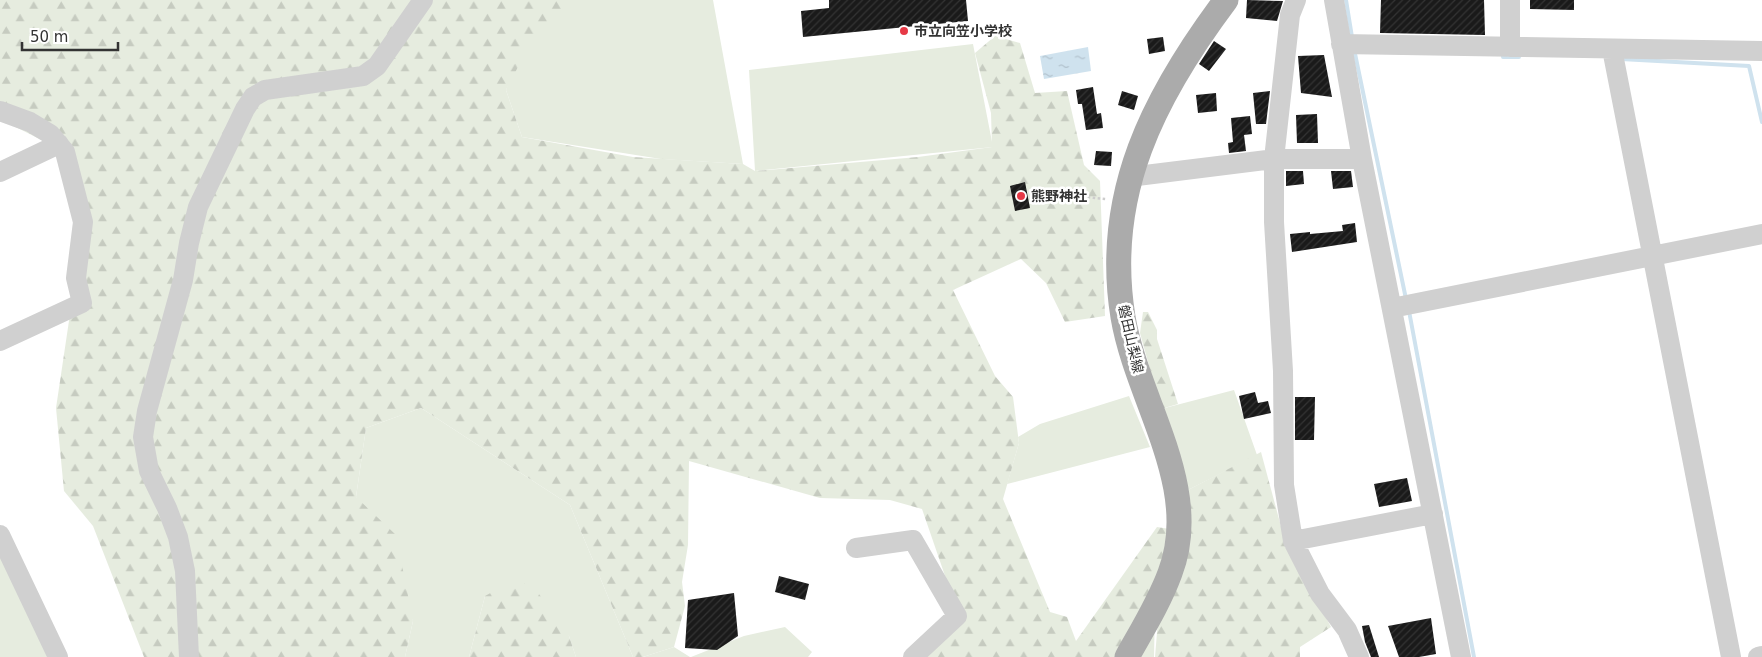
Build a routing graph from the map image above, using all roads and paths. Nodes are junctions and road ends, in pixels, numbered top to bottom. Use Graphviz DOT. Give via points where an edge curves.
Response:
graph roads {
  1 [pos="423,0"];
  2 [pos="1226,0"];
  3 [pos="1296,0"];
  4 [pos="1334,0"];
  5 [pos="1497,0"];
  6 [pos="1510,0"];
  7 [pos="1341,44"];
  8 [pos="1503,47"];
  9 [pos="1612,49"];
  10 [pos="1762,51"];
  11 [pos="0,112"];
  12 [pos="59,144"];
  13 [pos="1274,159"];
  14 [pos="1362,159"];
  15 [pos="0,172"];
  16 [pos="1127,189"];
  17 [pos="1038,192"];
  18 [pos="1762,234"];
  19 [pos="1652,256"];
  20 [pos="1392,308"];
  21 [pos="0,341"];
  22 [pos="1433,514"];
  23 [pos="0,534"];
  24 [pos="1294,541"];
  25 [pos="856,548"];
  26 [pos="1762,656"];
  27 [pos="58,657"];
  28 [pos="189,657"];
  29 [pos="912,657"];
  30 [pos="1127,657"];
  31 [pos="1359,657"];
  32 [pos="1461,657"];
  33 [pos="1731,657"];
  34 [pos="1758,657"];
  1 -- 28 [label="street" via="377,66 363,76 265,90 253,97 216,166 198,208 143,437 149,471 178,538 185,571"];
  2 -- 16 [label="main road, 磐田山梨線" via="1190,47 1153,112"];
  3 -- 13 [label="street" via="1290,15"];
  4 -- 7 [label="street"];
  5 -- 8 [label="street"];
  6 -- 8 [label="street"];
  7 -- 8 [label="street"];
  7 -- 14 [label="street"];
  8 -- 9 [label="street"];
  9 -- 10 [label="street"];
  9 -- 19 [label="street"];
  11 -- 12 [label="street" via="30,122 50,134"];
  12 -- 15 [label="street"];
  12 -- 21 [label="street" via="65,152 83,222 76,278 82,303"];
  13 -- 14 [label="street"];
  13 -- 16 [label="street"];
  13 -- 24 [label="street" via="1284,485"];
  14 -- 20 [label="street"];
  16 -- 17 [label="path"];
  16 -- 30 [label="main road, 磐田山梨線" via="1120,238 1123,318 1137,372 1170,466 1178,505 1178,534 1171,572"];
  18 -- 19 [label="street"];
  19 -- 20 [label="street"];
  19 -- 33 [label="street"];
  20 -- 22 [label="street"];
  22 -- 24 [label="street"];
  22 -- 32 [label="street"];
  23 -- 27 [label="street"];
  24 -- 31 [label="street" via="1320,594 1348,630"];
  25 -- 29 [label="street" via="913,540 957,616"];
  26 -- 34 [label="street"];
}
